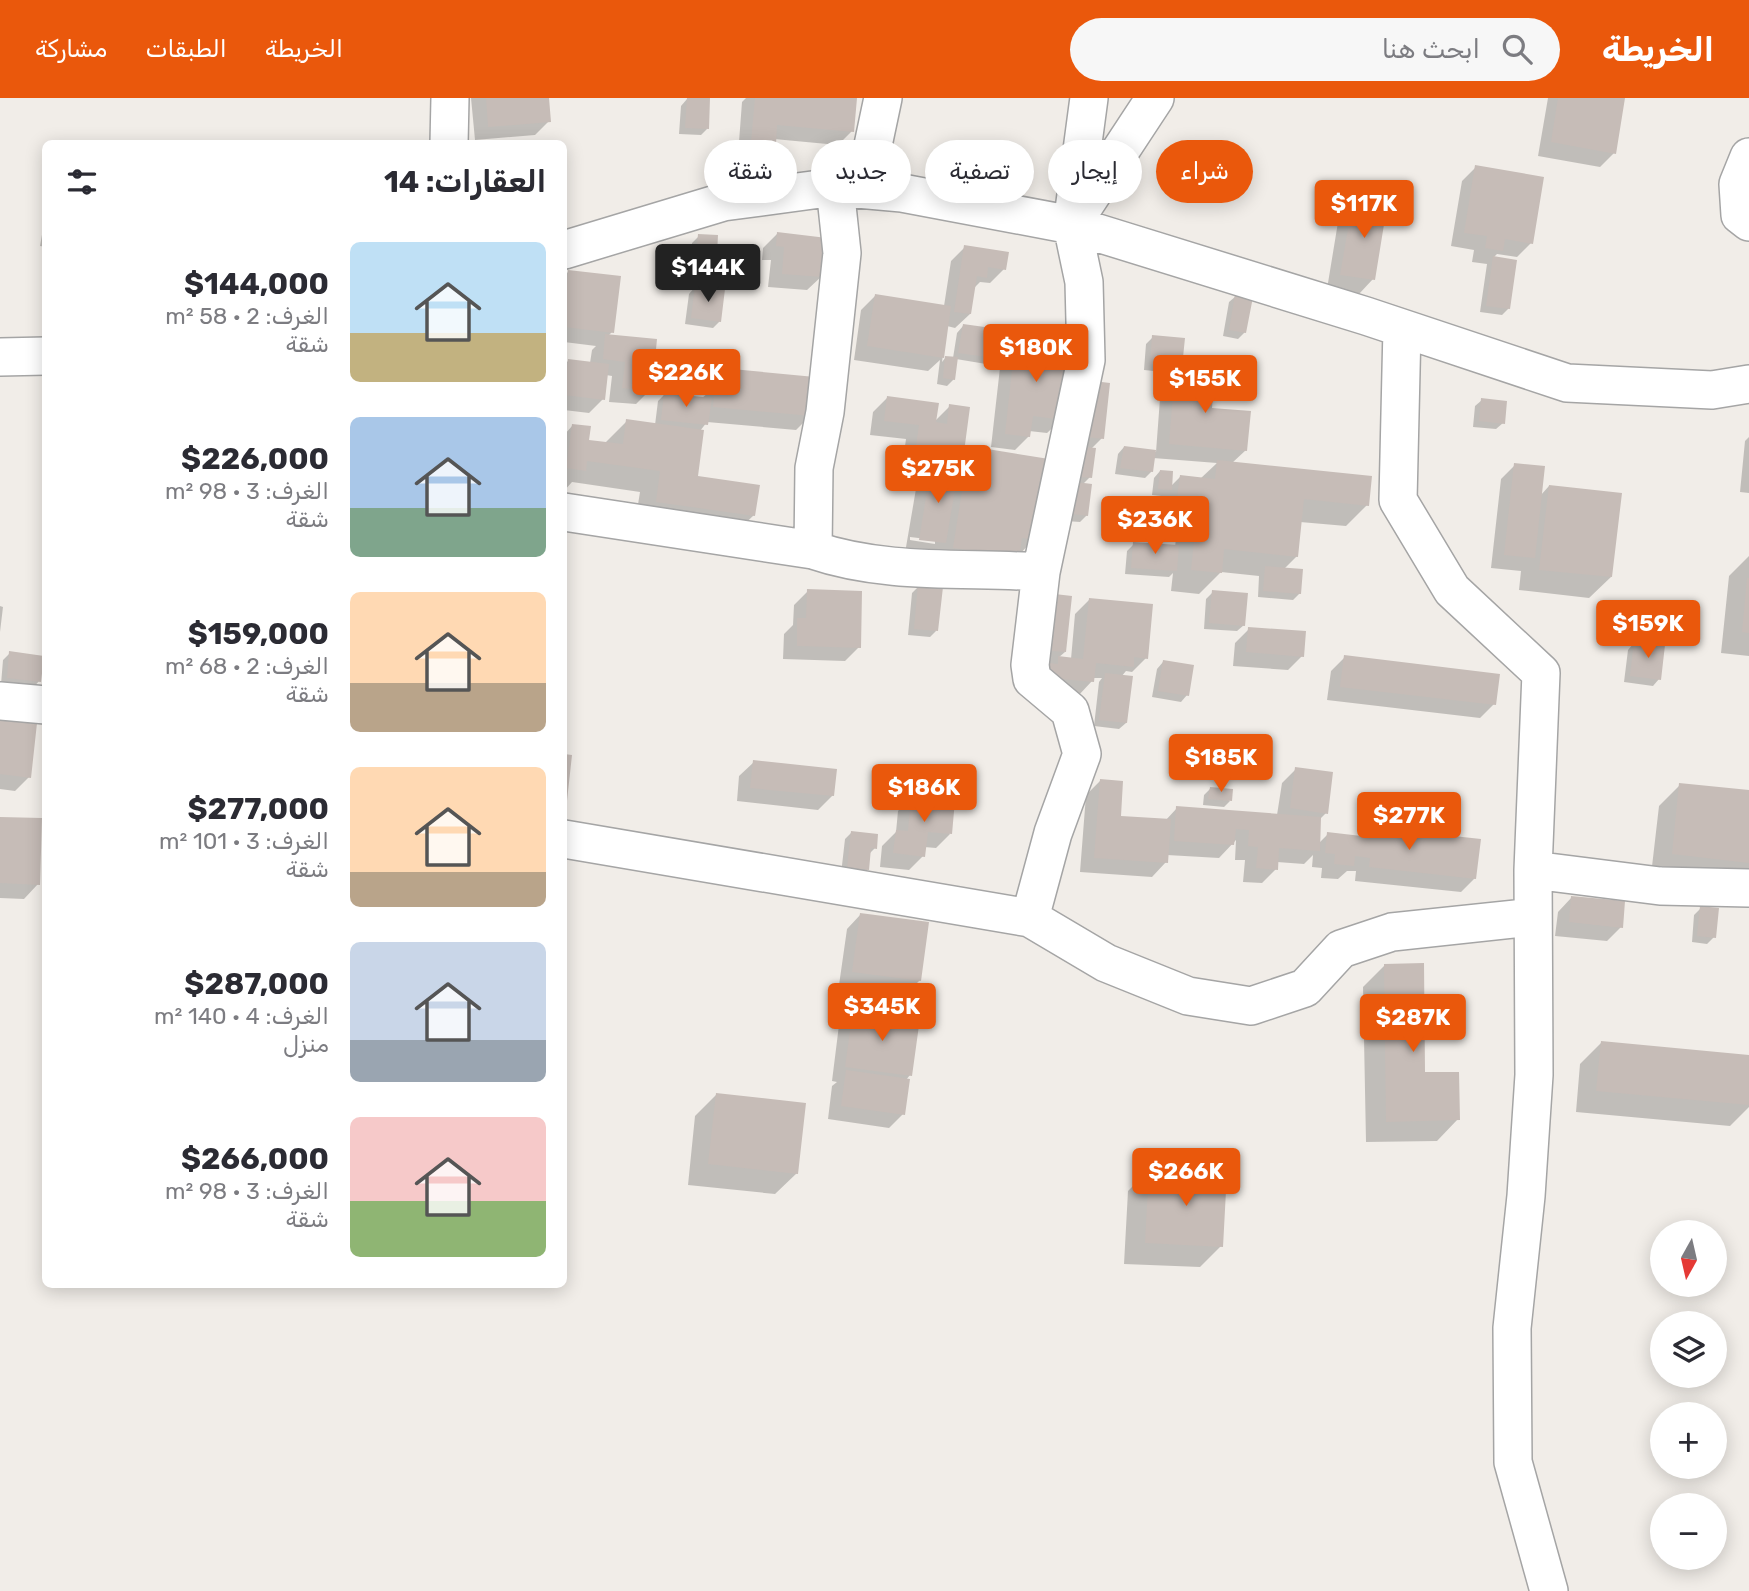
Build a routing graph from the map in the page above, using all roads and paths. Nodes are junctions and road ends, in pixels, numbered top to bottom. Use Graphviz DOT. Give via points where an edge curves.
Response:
graph roads {
  1 [pos="450,98"];
  2 [pos="883,98"];
  3 [pos="1089,98"];
  4 [pos="1155,98"];
  5 [pos="449,140"];
  6 [pos="874,140"];
  7 [pos="1749,157"];
  8 [pos="811,190"];
  9 [pos="911,194"];
  10 [pos="837,203"];
  11 [pos="1749,222"];
  12 [pos="1072,225"];
  13 [pos="567,249"];
  14 [pos="1402,328"];
  15 [pos="42,356"];
  16 [pos="0,357"];
  17 [pos="1749,384"];
  18 [pos="567,512"];
  19 [pos="813,550"];
  20 [pos="1041,572"];
  21 [pos="0,701"];
  22 [pos="42,705"];
  23 [pos="567,840"];
  24 [pos="1533,870"];
  25 [pos="1749,888"];
  26 [pos="1533,917"];
  27 [pos="1031,918"];
  28 [pos="1549,1591"];
  1 -- 5 [label="street"];
  2 -- 6 [label="street"];
  3 -- 12 [label="street"];
  4 -- 12 [label="street"];
  7 -- 11 [label="street" via="1738,184 1740,215"];
  8 -- 13 [label="street" via="723,202"];
  9 -- 12 [label="street"];
  10 -- 19 [label="street" via="842,253 825,412 814,468"];
  12 -- 14 [label="street"];
  12 -- 20 [label="street" via="1084,282 1086,360"];
  14 -- 17 [label="street" via="1567,383 1712,390"];
  14 -- 24 [label="street" via="1398,500 1452,590 1541,673"];
  15 -- 16 [label="street"];
  18 -- 19 [label="street"];
  19 -- 20 [label="street" via="897,568"];
  20 -- 27 [label="street" via="1032,680 1070,711 1082,754 1053,833"];
  21 -- 22 [label="street"];
  23 -- 27 [label="street"];
  24 -- 25 [label="street" via="1660,886"];
  24 -- 26 [label="street"];
  26 -- 27 [label="street" via="1392,932 1341,949 1305,988 1251,1006 1188,996 1106,963"];
  26 -- 28 [label="street" via="1534,1075 1512,1328 1513,1462"];
}
